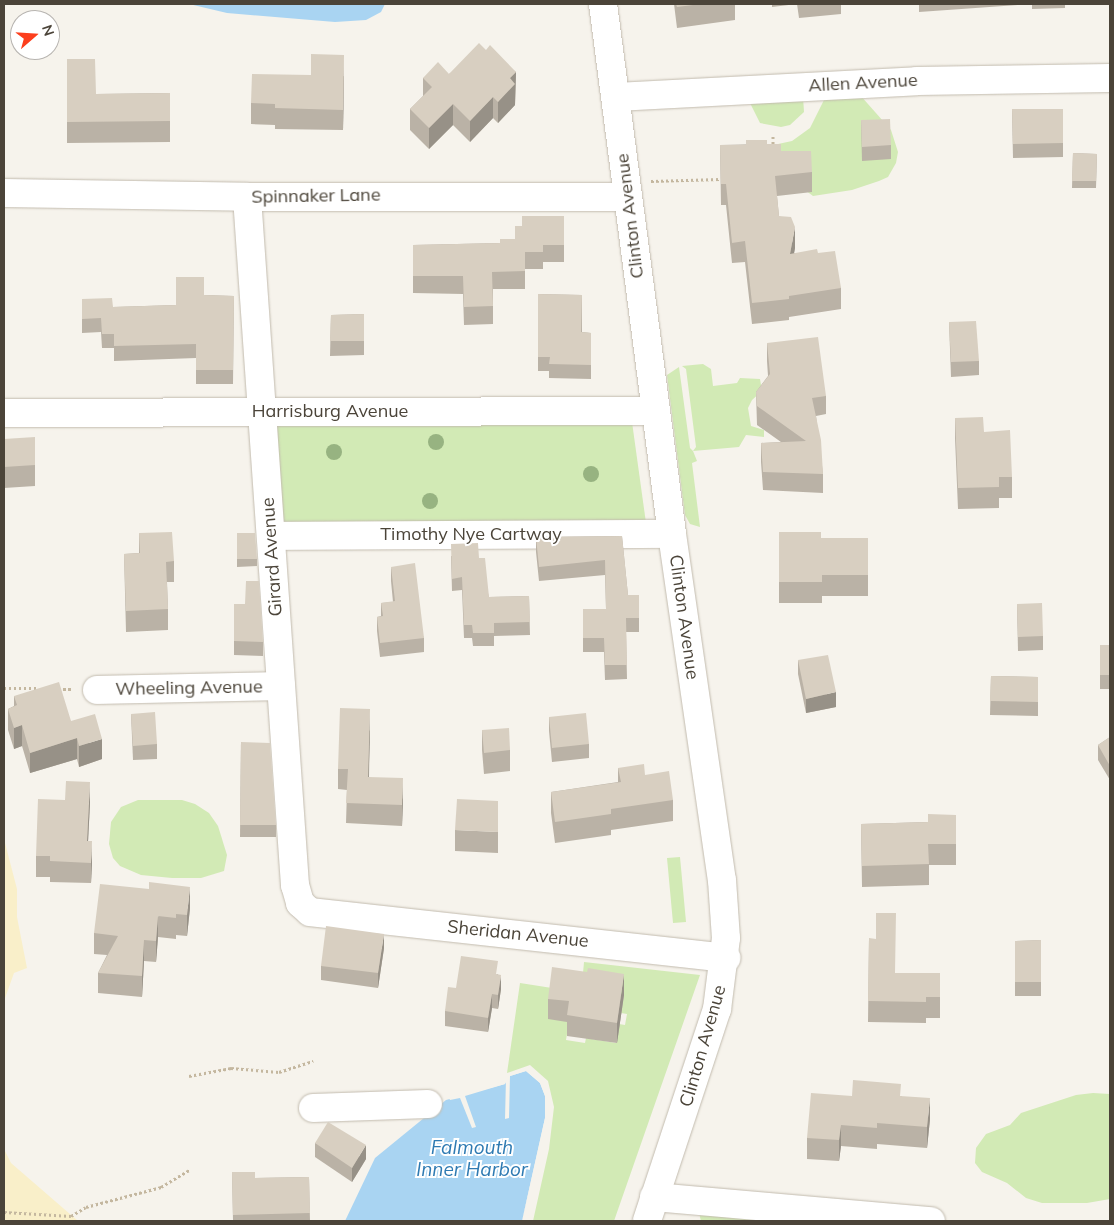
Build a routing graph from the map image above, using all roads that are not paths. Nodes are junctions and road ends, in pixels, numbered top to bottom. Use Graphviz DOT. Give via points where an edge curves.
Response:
graph roads {
  1 [pos="603,4"];
  2 [pos="1110,78"];
  3 [pos="616,96"];
  4 [pos="4,193"];
  5 [pos="628,197"];
  6 [pos="247,198"];
  7 [pos="656,410"];
  8 [pos="260,412"];
  9 [pos="4,413"];
  10 [pos="672,534"];
  11 [pos="271,536"];
  12 [pos="281,686"];
  13 [pos="97,690"];
  14 [pos="310,912"];
  15 [pos="726,958"];
  16 [pos="428,1104"];
  17 [pos="313,1108"];
  18 [pos="650,1209"];
  19 [pos="931,1221"];
  1 -- 3 [label="street, Clinton Avenue"];
  2 -- 3 [label="street, Allen Avenue" via="917,80"];
  3 -- 5 [label="street, Clinton Avenue"];
  4 -- 6 [label="street, Spinnaker Lane"];
  5 -- 6 [label="street, Spinnaker Lane"];
  5 -- 7 [label="street, Clinton Avenue"];
  6 -- 8 [label="street, Girard Avenue"];
  7 -- 8 [label="street, Harrisburg Avenue"];
  7 -- 10 [label="street, Clinton Avenue"];
  8 -- 9 [label="street, Harrisburg Avenue"];
  8 -- 11 [label="street, Girard Avenue"];
  10 -- 11 [label="street, Timothy Nye Cartway"];
  10 -- 15 [label="street, Clinton Avenue" via="722,880"];
  11 -- 12 [label="street, Girard Avenue"];
  12 -- 13 [label="street, Wheeling Avenue"];
  12 -- 14 [label="street, Girard Avenue" via="295,885 300,903"];
  14 -- 15 [label="street, Sheridan Avenue"];
  15 -- 18 [label="street, Clinton Avenue" via="718,1009"];
  16 -- 17 [label="street"];
  18 -- 19 [label="street"];
}
